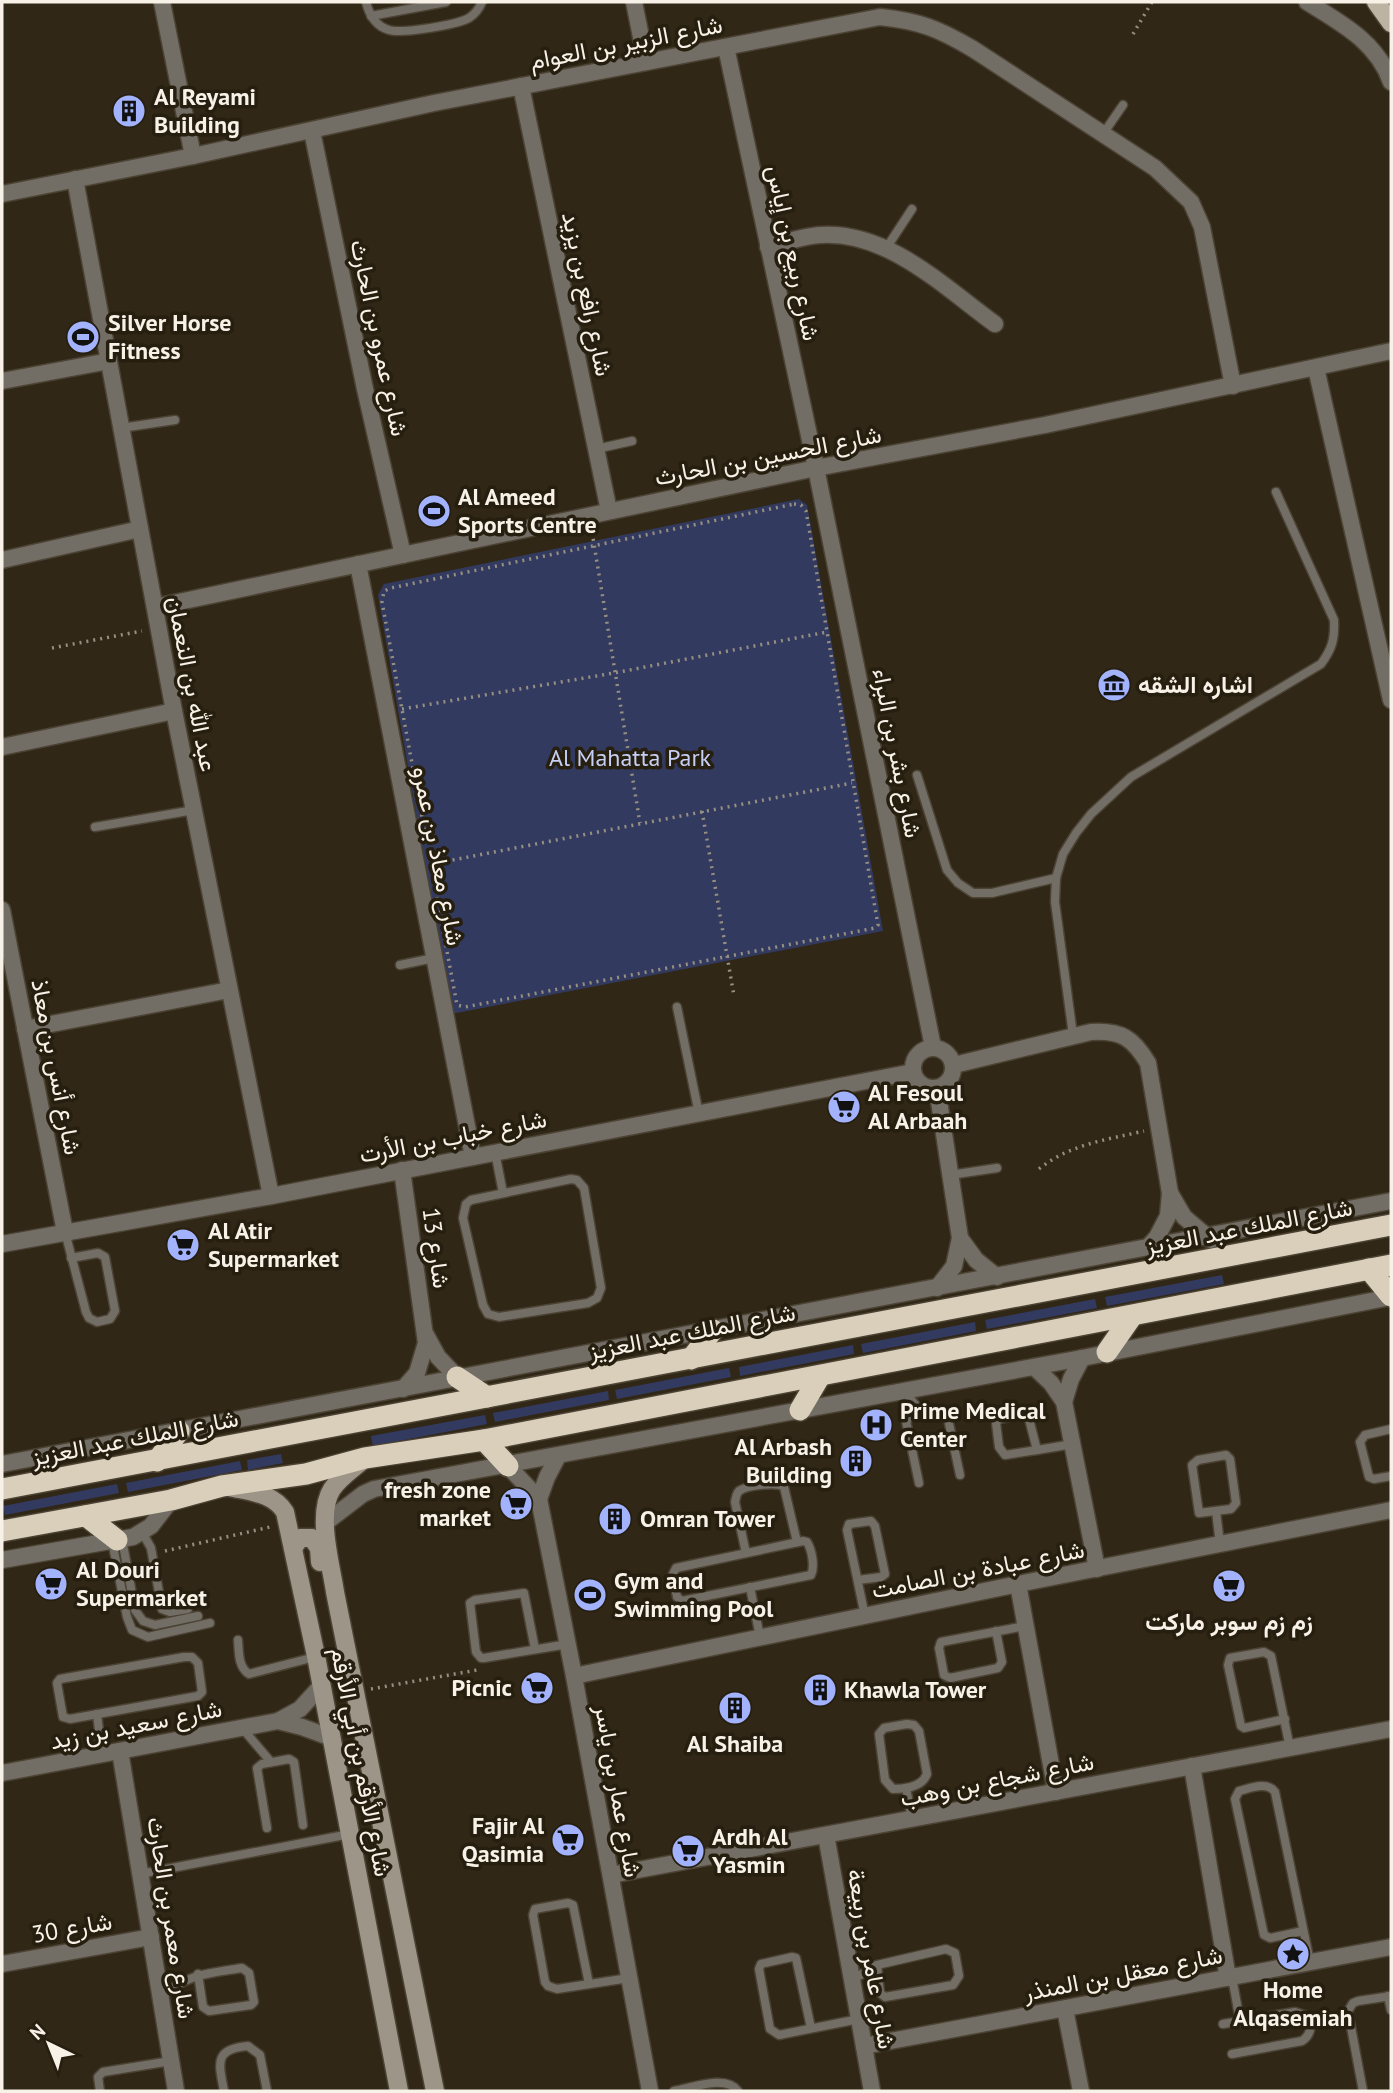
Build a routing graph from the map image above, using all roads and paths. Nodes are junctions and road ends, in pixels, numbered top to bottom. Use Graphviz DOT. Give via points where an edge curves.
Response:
graph roads {
  1 [pos="162,2"];
  2 [pos="366,2"];
  3 [pos="446,2"];
  4 [pos="482,2"];
  5 [pos="634,2"];
  6 [pos="1152,2"];
  7 [pos="1307,2"];
  8 [pos="1376,2"];
  9 [pos="370,16"];
  10 [pos="1391,23"];
  11 [pos="1133,34"];
  12 [pos="726,47"];
  13 [pos="646,62"];
  14 [pos="1391,82"];
  15 [pos="521,86"];
  16 [pos="1123,105"];
  17 [pos="312,131"];
  18 [pos="1103,134"];
  19 [pos="193,156"];
  20 [pos="75,179"];
  21 [pos="2,194"];
  22 [pos="912,209"];
  23 [pos="768,247"];
  24 [pos="887,247"];
  25 [pos="995,324"];
  26 [pos="1391,351"];
  27 [pos="109,361"];
  28 [pos="1315,368"];
  29 [pos="2,381"];
  30 [pos="1233,386"];
  31 [pos="175,420"];
  32 [pos="121,428"];
  33 [pos="632,441"];
  34 [pos="596,449"];
  35 [pos="816,468"];
  36 [pos="1276,492"];
  37 [pos="609,511"];
  38 [pos="590,515"];
  39 [pos="140,529"];
  40 [pos="594,546"];
  41 [pos="403,555"];
  42 [pos="2,560"];
  43 [pos="358,564"];
  44 [pos="155,607"];
  45 [pos="158,628"];
  46 [pos="827,632"];
  47 [pos="52,648"];
  48 [pos="614,673"];
  49 [pos="1391,700"];
  50 [pos="401,709"];
  51 [pos="174,711"];
  52 [pos="2,747"];
  53 [pos="918,775"];
  54 [pos="852,783"];
  55 [pos="194,810"];
  56 [pos="702,811"];
  57 [pos="640,823"];
  58 [pos="95,827"];
  59 [pos="430,864"];
  60 [pos="1056,878"];
  61 [pos="2,910"];
  62 [pos="727,957"];
  63 [pos="434,958"];
  64 [pos="400,965"];
  65 [pos="229,990"];
  66 [pos="734,996"];
  67 [pos="677,1007"];
  68 [pos="25,1030"];
  69 [pos="1073,1035"];
  70 [pos="933,1048"];
  71 [pos="954,1065"];
  72 [pos="913,1072"];
  73 [pos="937,1088"];
  74 [pos="698,1114"];
  75 [pos="1160,1128"];
  76 [pos="495,1152"];
  77 [pos="472,1157"];
  78 [pos="997,1168"];
  79 [pos="1039,1169"];
  80 [pos="402,1170"];
  81 [pos="950,1175"];
  82 [pos="503,1193"];
  83 [pos="1170,1193"];
  84 [pos="271,1196"];
  85 [pos="1391,1201"];
  86 [pos="1391,1226"];
  87 [pos="65,1232"];
  88 [pos="1205,1237"];
  89 [pos="960,1238"];
  90 [pos="2,1244"];
  91 [pos="1149,1247"];
  92 [pos="1248,1254"];
  93 [pos="71,1258"];
  94 [pos="1391,1265"];
  95 [pos="1369,1269"];
  96 [pos="997,1277"];
  97 [pos="937,1288"];
  98 [pos="1391,1297"];
  99 [pos="1132,1317"];
  100 [pos="713,1331"];
  101 [pos="425,1333"];
  102 [pos="1107,1352"];
  103 [pos="1082,1358"];
  104 [pos="691,1359"];
  105 [pos="1034,1367"];
  106 [pos="820,1376"];
  107 [pos="457,1377"];
  108 [pos="403,1389"];
  109 [pos="904,1391"];
  110 [pos="487,1398"];
  111 [pos="1064,1402"];
  112 [pos="800,1410"];
  113 [pos="923,1414"];
  114 [pos="1391,1429"];
  115 [pos="179,1431"];
  116 [pos="484,1440"];
  117 [pos="1073,1444"];
  118 [pos="1037,1450"];
  119 [pos="558,1455"];
  120 [pos="365,1458"];
  121 [pos="157,1461"];
  122 [pos="2,1464"];
  123 [pos="508,1466"];
  124 [pos="960,1475"];
  125 [pos="1391,1476"];
  126 [pos="919,1483"];
  127 [pos="222,1486"];
  128 [pos="2,1489"];
  129 [pos="539,1499"];
  130 [pos="170,1500"];
  131 [pos="1391,1510"];
  132 [pos="1216,1511"];
  133 [pos="86,1516"];
  134 [pos="325,1522"];
  135 [pos="288,1523"];
  136 [pos="2,1531"];
  137 [pos="142,1532"];
  138 [pos="117,1540"];
  139 [pos="797,1542"];
  140 [pos="1220,1544"];
  141 [pos="293,1548"];
  142 [pos="746,1553"];
  143 [pos="153,1554"];
  144 [pos="2,1560"];
  145 [pos="1097,1569"];
  146 [pos="858,1580"];
  147 [pos="1018,1584"];
  148 [pos="750,1587"];
  149 [pos="335,1592"];
  150 [pos="188,1609"];
  151 [pos="198,1616"];
  152 [pos="866,1616"];
  153 [pos="210,1623"];
  154 [pos="1025,1626"];
  155 [pos="996,1631"];
  156 [pos="760,1637"];
  157 [pos="238,1640"];
  158 [pos="568,1644"];
  159 [pos="535,1649"];
  160 [pos="316,1656"];
  161 [pos="489,1667"];
  162 [pos="574,1676"];
  163 [pos="322,1685"];
  164 [pos="355,1692"];
  165 [pos="97,1714"];
  166 [pos="1285,1719"];
  167 [pos="278,1721"];
  168 [pos="242,1728"];
  169 [pos="1391,1729"];
  170 [pos="332,1738"];
  171 [pos="1290,1748"];
  172 [pos="120,1751"];
  173 [pos="102,1755"];
  174 [pos="271,1762"];
  175 [pos="1192,1766"];
  176 [pos="2,1773"];
  177 [pos="906,1788"];
  178 [pos="1056,1792"];
  179 [pos="912,1819"];
  180 [pos="303,1825"];
  181 [pos="267,1828"];
  182 [pos="350,1834"];
  183 [pos="826,1835"];
  184 [pos="140,1874"];
  185 [pos="611,1875"];
  186 [pos="1303,1931"];
  187 [pos="151,1937"];
  188 [pos="1391,1947"];
  189 [pos="1310,1962"];
  190 [pos="2,1964"];
  191 [pos="877,1965"];
  192 [pos="198,1975"];
  193 [pos="1230,1977"];
  194 [pos="629,1978"];
  195 [pos="852,1980"];
  196 [pos="589,1984"];
  197 [pos="1390,1996"];
  198 [pos="161,1999"];
  199 [pos="1065,2008"];
  200 [pos="1391,2010"];
  201 [pos="859,2019"];
  202 [pos="1240,2021"];
  203 [pos="1223,2024"];
  204 [pos="811,2028"];
  205 [pos="864,2046"];
  206 [pos="1232,2054"];
  207 [pos="171,2061"];
  208 [pos="697,2089"];
  209 [pos="100,2091"];
  210 [pos="176,2091"];
  211 [pos="224,2091"];
  212 [pos="267,2091"];
  213 [pos="399,2091"];
  214 [pos="435,2091"];
  215 [pos="650,2091"];
  216 [pos="674,2091"];
  217 [pos="738,2091"];
  218 [pos="872,2091"];
  219 [pos="1081,2091"];
  220 [pos="1363,2091"];
  1 -- 19 [label="street"];
  2 -- 9 [label="lane"];
  3 -- 9 [label="lane"];
  4 -- 9 [label="lane" via="474,15 460,22 399,32 387,30"];
  5 -- 13 [label="street"];
  6 -- 11 [label="path"];
  7 -- 14 [label="street" via="1367,43"];
  8 -- 10 [label="main road"];
  12 -- 13 [label="street, شارع الزبير بن العوام"];
  12 -- 18 [label="street, شارع الزبير بن العوام" via="880,17 912,20 973,49"];
  12 -- 23 [label="street, شارع ربيع بن إياس"];
  13 -- 15 [label="street, شارع الزبير بن العوام"];
  15 -- 17 [label="street, شارع الزبير بن العوام"];
  15 -- 34 [label="street, شارع رافع بن يزيد"];
  16 -- 18 [label="lane"];
  17 -- 19 [label="street, شارع الزبير بن العوام"];
  17 -- 41 [label="street, شارع عمرو بن الحارث"];
  18 -- 30 [label="street, شارع الزبير بن العوام" via="1169,179 1198,214"];
  19 -- 20 [label="street, شارع الزبير بن العوام"];
  20 -- 21 [label="street, شارع الزبير بن العوام"];
  20 -- 27 [label="street, عبد الله بن النعمان"];
  22 -- 24 [label="lane"];
  23 -- 24 [label="street" via="821,235 856,237"];
  23 -- 35 [label="street, شارع ربيع بن إياس"];
  24 -- 25 [label="street"];
  26 -- 28 [label="street, شارع الحسين بن الحارث"];
  27 -- 29 [label="street"];
  27 -- 32 [label="street, عبد الله بن النعمان"];
  28 -- 30 [label="street, شارع الحسين بن الحارث"];
  28 -- 49 [label="street"];
  30 -- 35 [label="street, شارع الحسين بن الحارث"];
  31 -- 32 [label="lane"];
  32 -- 39 [label="street, عبد الله بن النعمان"];
  33 -- 34 [label="lane"];
  34 -- 37 [label="street, شارع رافع بن يزيد"];
  35 -- 37 [label="street, شارع الحسين بن الحارث"];
  35 -- 70 [label="street, شارع بشر بن البراء"];
  36 -- 60 [label="lane" via="1334,620 1330,651 1321,664 1131,777 1076,834 1063,854"];
  37 -- 38 [label="street, شارع الحسين بن الحارث"];
  38 -- 40 [label="path"];
  38 -- 41 [label="street, شارع الحسين بن الحارث"];
  39 -- 42 [label="street"];
  39 -- 44 [label="street, عبد الله بن النعمان"];
  40 -- 46 [label="path" via="802,505"];
  40 -- 48 [label="path"];
  40 -- 50 [label="path" via="384,591 382,602"];
  41 -- 43 [label="street, شارع الحسين بن الحارث"];
  43 -- 44 [label="street, شارع الحسين بن الحارث"];
  43 -- 63 [label="street, شارع معاذ بن عمرو"];
  44 -- 45 [label="street, عبد الله بن النعمان"];
  45 -- 47 [label="path"];
  45 -- 51 [label="street, عبد الله بن النعمان"];
  46 -- 48 [label="path"];
  46 -- 54 [label="path"];
  48 -- 50 [label="path"];
  48 -- 57 [label="path"];
  50 -- 59 [label="path"];
  51 -- 52 [label="street"];
  51 -- 55 [label="street, عبد الله بن النعمان"];
  53 -- 60 [label="lane" via="947,870 958,884 973,893 992,893"];
  54 -- 56 [label="path"];
  54 -- 62 [label="path" via="878,925"];
  55 -- 58 [label="lane"];
  55 -- 65 [label="street, عبد الله بن النعمان"];
  56 -- 57 [label="path"];
  56 -- 62 [label="path"];
  57 -- 59 [label="path"];
  59 -- 62 [label="path" via="454,999 462,1007"];
  60 -- 69 [label="lane" via="1055,902"];
  61 -- 68 [label="street, شارع أنس بن معاذ"];
  62 -- 66 [label="path"];
  63 -- 64 [label="lane"];
  63 -- 77 [label="street, شارع معاذ بن عمرو"];
  65 -- 68 [label="street"];
  65 -- 84 [label="street, عبد الله بن النعمان"];
  67 -- 74 [label="lane"];
  68 -- 87 [label="street, شارع أنس بن معاذ"];
  69 -- 71 [label="street"];
  69 -- 75 [label="street" via="1110,1031 1139,1048 1148,1063"];
  70 -- 71 [label="street" via="947,1052"];
  70 -- 72 [label="street" via="920,1053"];
  71 -- 73 [label="street" via="952,1077"];
  72 -- 73 [label="street" via="922,1085"];
  72 -- 74 [label="street, شارع خباب بن الأرت"];
  73 -- 81 [label="street"];
  74 -- 76 [label="street, شارع خباب بن الأرت"];
  75 -- 79 [label="path" via="1074,1147"];
  75 -- 83 [label="street"];
  76 -- 77 [label="street, شارع خباب بن الأرت"];
  76 -- 82 [label="lane"];
  77 -- 80 [label="street, شارع خباب بن الأرت"];
  78 -- 81 [label="lane"];
  80 -- 84 [label="street, شارع خباب بن الأرت"];
  80 -- 101 [label="street, شارع 13"];
  81 -- 89 [label="street"];
  82 -- 82 [label="lane" via="471,1199 463,1210 488,1314 493,1317 588,1303 597,1297 601,1288 581,1184 566,1180"];
  83 -- 88 [label="street" via="1184,1217"];
  83 -- 91 [label="street" via="1168,1216"];
  84 -- 87 [label="street, شارع خباب بن الأرت"];
  85 -- 88 [label="street, شارع الملك عبد العزيز"];
  86 -- 92 [label="highway, شارع الملك عبد العزيز"];
  87 -- 90 [label="street, شارع خباب بن الأرت"];
  87 -- 93 [label="lane"];
  88 -- 91 [label="street, شارع الملك عبد العزيز"];
  88 -- 92 [label="street"];
  89 -- 96 [label="street" via="976,1260"];
  89 -- 97 [label="street" via="954,1266"];
  91 -- 96 [label="street, شارع الملك عبد العزيز"];
  92 -- 104 [label="highway, شارع الملك عبد العزيز"];
  93 -- 93 [label="lane" via="87,1315 97,1322 110,1319 115,1311 105,1257 98,1253"];
  94 -- 95 [label="highway"];
  95 -- 98 [label="highway"];
  95 -- 99 [label="highway"];
  96 -- 97 [label="street, شارع الملك عبد العزيز"];
  97 -- 100 [label="street, شارع الملك عبد العزيز"];
  98 -- 102 [label="street"];
  99 -- 102 [label="highway"];
  99 -- 106 [label="highway"];
  100 -- 104 [label="highway"];
  100 -- 107 [label="street, شارع الملك عبد العزيز"];
  101 -- 107 [label="street, شارع 13" via="438,1357"];
  101 -- 108 [label="street, شارع 13" via="421,1363"];
  102 -- 103 [label="street"];
  103 -- 105 [label="street"];
  103 -- 111 [label="street"];
  104 -- 110 [label="highway, شارع الملك عبد العزيز"];
  105 -- 109 [label="street"];
  105 -- 111 [label="street"];
  106 -- 112 [label="highway"];
  106 -- 116 [label="highway"];
  107 -- 108 [label="street, شارع الملك عبد العزيز"];
  107 -- 110 [label="highway"];
  108 -- 115 [label="street, شارع الملك عبد العزيز"];
  109 -- 112 [label="street"];
  109 -- 113 [label="lane"];
  110 -- 121 [label="highway, شارع الملك عبد العزيز"];
  111 -- 117 [label="street"];
  112 -- 119 [label="street"];
  113 -- 124 [label="lane" via="947,1414"];
  113 -- 126 [label="lane" via="906,1421"];
  114 -- 125 [label="lane" via="1365,1435 1360,1442 1368,1477"];
  115 -- 121 [label="highway"];
  115 -- 122 [label="street, شارع الملك عبد العزيز"];
  116 -- 120 [label="highway"];
  116 -- 123 [label="highway"];
  117 -- 118 [label="lane"];
  117 -- 145 [label="street"];
  118 -- 118 [label="lane" via="1025,1415 998,1421 995,1429 1002,1453"];
  119 -- 123 [label="street"];
  119 -- 129 [label="street"];
  120 -- 127 [label="highway" via="306,1474"];
  120 -- 134 [label="street, شارع الأرقم بن أبي الأرقم" via="333,1488"];
  121 -- 128 [label="highway, شارع الملك عبد العزيز"];
  123 -- 129 [label="street"];
  123 -- 134 [label="street" via="374,1489"];
  127 -- 130 [label="highway"];
  127 -- 135 [label="street, شارع الأرقم بن أبي الأرقم" via="271,1497 280,1504"];
  129 -- 158 [label="street, شارع عمار بن ياسر"];
  130 -- 133 [label="highway"];
  130 -- 137 [label="street"];
  131 -- 140 [label="street, شارع عبادة بن الصامت"];
  132 -- 132 [label="lane" via="1198,1512 1192,1465 1226,1455 1236,1503 1231,1509"];
  132 -- 140 [label="lane"];
  133 -- 136 [label="highway"];
  133 -- 138 [label="highway"];
  134 -- 149 [label="street, شارع الأرقم بن أبي الأرقم"];
  135 -- 141 [label="street, شارع الأرقم بن أبي الأرقم"];
  135 -- 143 [label="path"];
  137 -- 138 [label="street"];
  137 -- 143 [label="lane"];
  138 -- 144 [label="street"];
  138 -- 151 [label="lane" via="135,1609 143,1621 155,1625"];
  138 -- 153 [label="lane" via="132,1630 148,1637"];
  139 -- 142 [label="lane"];
  139 -- 142 [label="lane" via="784,1487 777,1483 743,1489 735,1502"];
  139 -- 148 [label="lane" via="809,1544 812,1574"];
  140 -- 145 [label="street, شارع عبادة بن الصامت"];
  141 -- 149 [label="street" via="300,1538 317,1543 322,1573"];
  141 -- 160 [label="street, شارع الأرقم بن أبي الأرقم"];
  142 -- 148 [label="lane" via="678,1567 673,1574 680,1600"];
  143 -- 150 [label="lane" via="162,1609"];
  145 -- 147 [label="street, شارع عبادة بن الصامت"];
  146 -- 146 [label="lane" via="847,1528 871,1521 885,1574"];
  146 -- 152 [label="lane"];
  147 -- 152 [label="street, شارع عبادة بن الصامت"];
  147 -- 154 [label="street"];
  148 -- 156 [label="lane"];
  149 -- 164 [label="street, شارع الأرقم بن أبي الأرقم"];
  152 -- 156 [label="street, شارع عبادة بن الصامت"];
  154 -- 155 [label="lane"];
  154 -- 178 [label="street"];
  155 -- 155 [label="lane" via="941,1642 944,1675 950,1678 998,1668 1002,1662"];
  156 -- 162 [label="street, شارع عبادة بن الصامت"];
  157 -- 160 [label="lane" via="240,1663 249,1674"];
  158 -- 159 [label="lane"];
  158 -- 162 [label="street, شارع عمار بن ياسر"];
  159 -- 159 [label="lane" via="479,1656 470,1603 524,1593"];
  160 -- 163 [label="street, شارع الأرقم بن أبي الأرقم"];
  161 -- 164 [label="path"];
  162 -- 185 [label="street, شارع عمار بن ياسر"];
  163 -- 167 [label="street, شارع سعيد بن زيد" via="300,1709"];
  163 -- 170 [label="street, شارع الأرقم بن أبي الأرقم"];
  164 -- 214 [label="street, شارع الأرقم بن أبي الأرقم"];
  165 -- 165 [label="lane" via="198,1696 202,1692 198,1663 184,1657 59,1681 65,1719"];
  165 -- 173 [label="lane"];
  166 -- 166 [label="lane" via="1269,1654 1229,1660 1241,1726"];
  166 -- 171 [label="lane"];
  167 -- 168 [label="street, شارع سعيد بن زيد"];
  167 -- 170 [label="street, شارع سعيد بن زيد"];
  168 -- 172 [label="street, شارع سعيد بن زيد"];
  168 -- 174 [label="lane"];
  169 -- 171 [label="street, شارع شجاع بن وهب"];
  170 -- 182 [label="street, شارع الأرقم بن أبي الأرقم"];
  171 -- 175 [label="street, شارع شجاع بن وهب"];
  172 -- 173 [label="street, شارع سعيد بن زيد"];
  172 -- 184 [label="street, شارع معمر بن الحارث"];
  173 -- 176 [label="street, شارع سعيد بن زيد"];
  174 -- 180 [label="lane" via="293,1760"];
  174 -- 181 [label="lane" via="257,1768"];
  175 -- 178 [label="street, شارع شجاع بن وهب"];
  175 -- 193 [label="street"];
  177 -- 177 [label="lane" via="922,1783 927,1774 919,1731 907,1724 884,1728 878,1738 887,1784 893,1789"];
  177 -- 179 [label="lane"];
  178 -- 179 [label="street, شارع شجاع بن وهب"];
  179 -- 183 [label="street, شارع شجاع بن وهب"];
  182 -- 184 [label="lane"];
  182 -- 213 [label="street, شارع الأرقم بن أبي الأرقم"];
  183 -- 185 [label="street, شارع شجاع بن وهب"];
  183 -- 195 [label="street, شارع عامر بن ربيعة"];
  184 -- 187 [label="street, شارع معمر بن الحارث"];
  185 -- 194 [label="street, شارع عمار بن ياسر"];
  186 -- 186 [label="lane" via="1275,1792 1266,1786 1239,1791 1235,1799 1264,1936"];
  186 -- 189 [label="lane"];
  187 -- 190 [label="street, شارع 30"];
  187 -- 198 [label="street, شارع معمر بن الحارث"];
  188 -- 189 [label="street, شارع معقل بن المنذر"];
  189 -- 193 [label="street, شارع معقل بن المنذر"];
  191 -- 191 [label="lane" via="950,1949 959,1976 953,1985 886,1997 880,1993"];
  191 -- 195 [label="lane"];
  192 -- 192 [label="lane" via="203,2007 209,2011 254,2002 245,1969"];
  192 -- 198 [label="lane"];
  193 -- 199 [label="street, شارع معقل بن المنذر"];
  193 -- 202 [label="lane"];
  194 -- 196 [label="lane"];
  194 -- 215 [label="street, شارع عمار بن ياسر"];
  195 -- 201 [label="street, شارع عامر بن ربيعة"];
  196 -- 196 [label="lane" via="573,1905 535,1909 545,1982 557,1989"];
  197 -- 200 [label="lane"];
  197 -- 220 [label="lane" via="1358,2001 1348,2011"];
  198 -- 207 [label="street, شارع معمر بن الحارث"];
  199 -- 205 [label="street, شارع معقل بن المنذر"];
  199 -- 219 [label="street"];
  201 -- 204 [label="lane"];
  201 -- 205 [label="street, شارع عامر بن ربيعة"];
  202 -- 203 [label="lane"];
  202 -- 206 [label="lane" via="1300,2013 1308,2019 1310,2029 1302,2041"];
  204 -- 204 [label="lane" via="796,1958 761,1964 772,2032 779,2035"];
  205 -- 218 [label="street, شارع عامر بن ربيعة"];
  207 -- 209 [label="lane" via="103,2071 98,2077"];
  207 -- 210 [label="street, شارع معمر بن الحارث"];
  208 -- 216 [label="lane"];
  208 -- 217 [label="lane" via="729,2083"];
  211 -- 212 [label="lane" via="221,2056 232,2048 248,2046 260,2055"];
}
